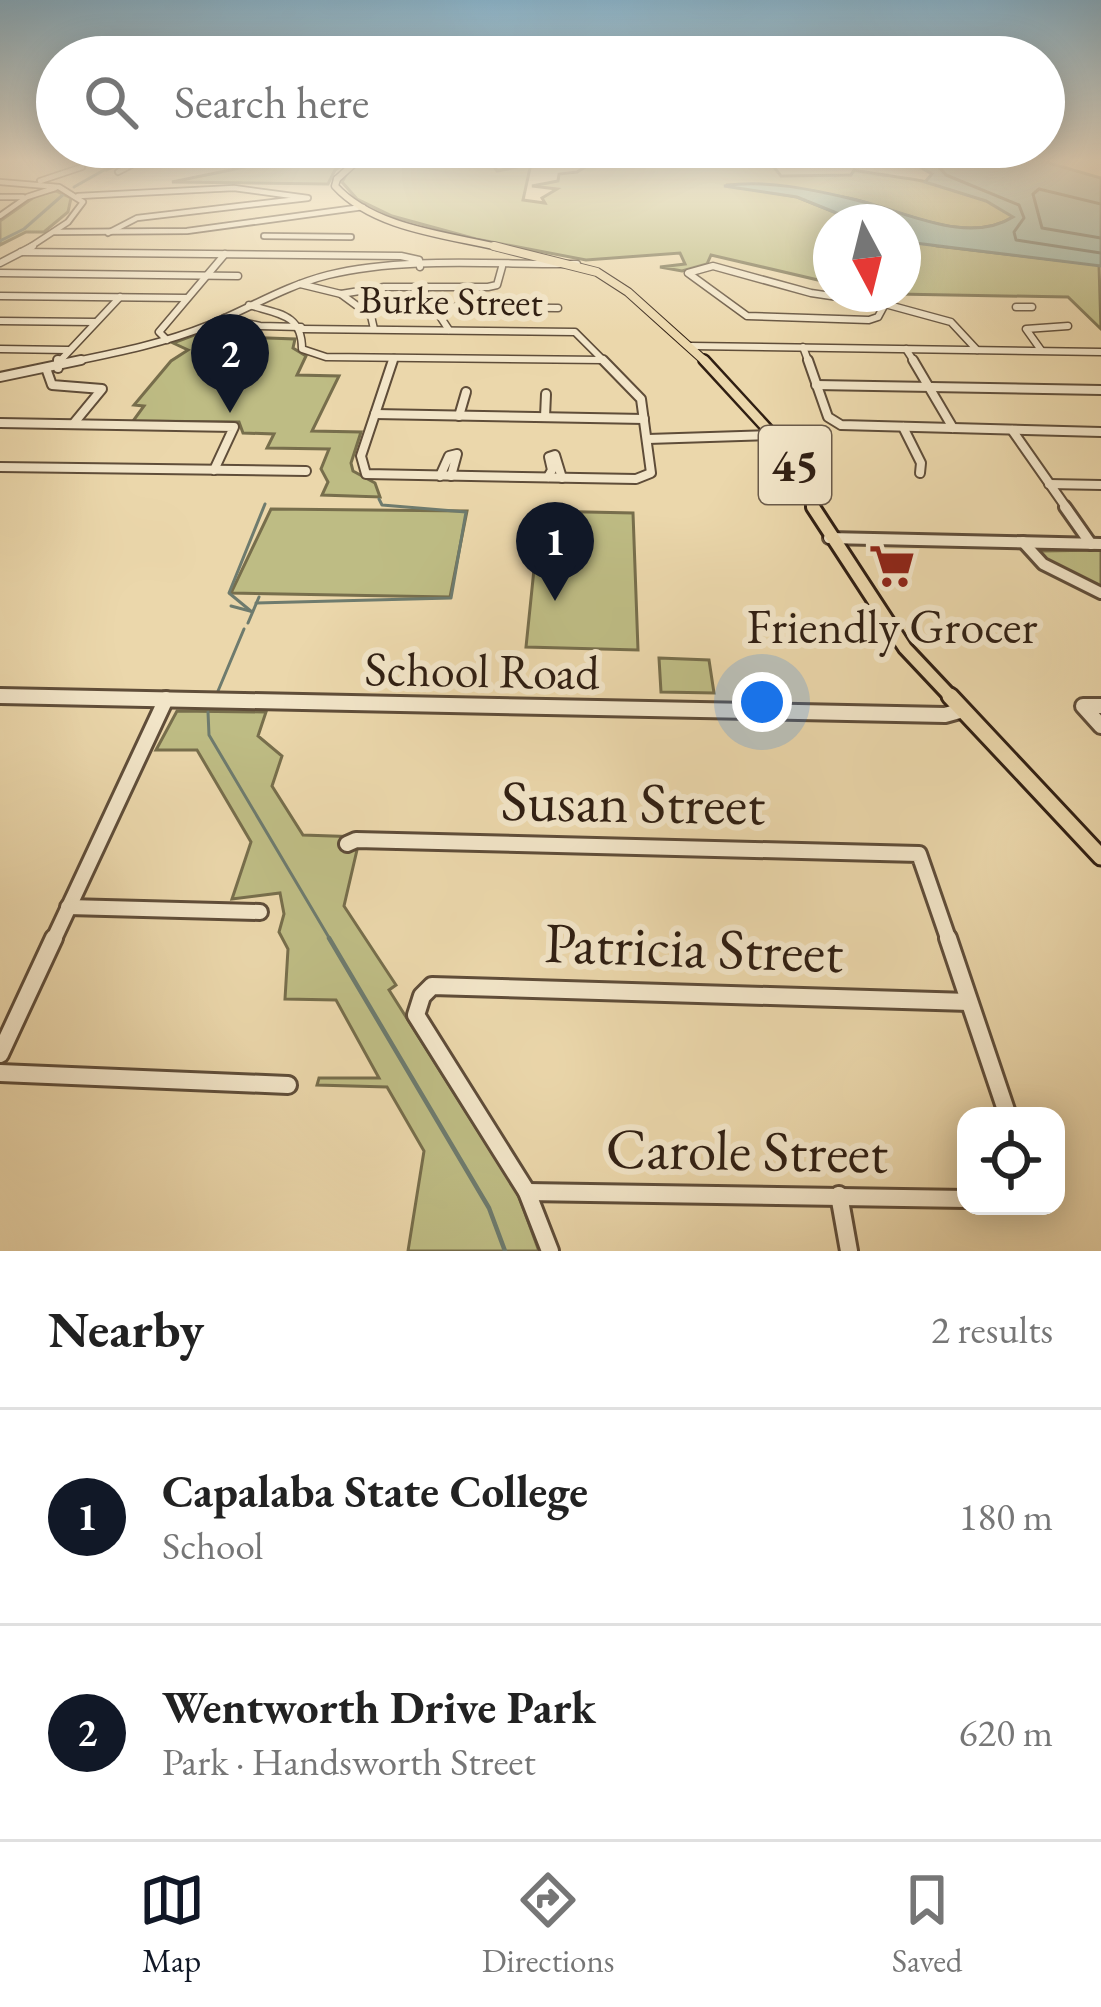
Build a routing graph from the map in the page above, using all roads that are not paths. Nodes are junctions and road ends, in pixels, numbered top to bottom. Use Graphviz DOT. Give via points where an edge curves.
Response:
graph roads {
  1 [pos="70,217"];
  2 [pos="144,217"];
  3 [pos="290,217"];
  4 [pos="385,217"];
  5 [pos="137,218"];
  6 [pos="259,222"];
  7 [pos="53,232"];
  8 [pos="108,233"];
  9 [pos="264,236"];
  10 [pos="351,237"];
  11 [pos="21,252"];
  12 [pos="225,254"];
  13 [pos="247,254"];
  14 [pos="0,263"];
  15 [pos="577,264"];
  16 [pos="420,267"];
  17 [pos="502,267"];
  18 [pos="0,273"];
  19 [pos="207,275"];
  20 [pos="238,276"];
  21 [pos="296,284"];
  22 [pos="420,286"];
  23 [pos="341,294"];
  24 [pos="0,296"];
  25 [pos="120,297"];
  26 [pos="186,298"];
  27 [pos="885,304"];
  28 [pos="248,305"];
  29 [pos="435,307"];
  30 [pos="1016,307"];
  31 [pos="558,308"];
  32 [pos="914,312"];
  33 [pos="224,318"];
  34 [pos="0,321"];
  35 [pos="95,322"];
  36 [pos="1061,324"];
  37 [pos="1041,325"];
  38 [pos="301,328"];
  39 [pos="374,329"];
  40 [pos="449,330"];
  41 [pos="167,340"];
  42 [pos="691,346"];
  43 [pos="802,347"];
  44 [pos="0,349"];
  45 [pos="68,350"];
  46 [pos="906,350"];
  47 [pos="977,350"];
  48 [pos="1042,351"];
  49 [pos="1101,352"];
  50 [pos="394,358"];
  51 [pos="603,360"];
  52 [pos="58,368"];
  53 [pos="47,371"];
  54 [pos="0,377"];
  55 [pos="816,385"];
  56 [pos="928,387"];
  57 [pos="1101,389"];
  58 [pos="466,392"];
  59 [pos="547,394"];
  60 [pos="375,414"];
  61 [pos="459,416"];
  62 [pos="545,417"];
  63 [pos="644,419"];
  64 [pos="0,423"];
  65 [pos="74,423"];
  66 [pos="903,427"];
  67 [pos="953,428"];
  68 [pos="1012,430"];
  69 [pos="1101,432"];
  70 [pos="774,435"];
  71 [pos="648,439"];
  72 [pos="0,466"];
  73 [pos="214,470"];
  74 [pos="306,471"];
  75 [pos="920,473"];
  76 [pos="548,477"];
  77 [pos="562,478"];
  78 [pos="1049,484"];
  79 [pos="1101,485"];
  80 [pos="829,538"];
  81 [pos="1023,542"];
  82 [pos="1096,544"];
  83 [pos="1101,593"];
  84 [pos="0,696"];
  85 [pos="166,699"];
  86 [pos="1101,706"];
  87 [pos="963,710"];
  88 [pos="1101,726"];
  89 [pos="347,844"];
  90 [pos="1101,857"];
  91 [pos="68,907"];
  92 [pos="260,911"];
  93 [pos="969,1002"];
  94 [pos="0,1054"];
  95 [pos="0,1073"];
  96 [pos="288,1084"];
  97 [pos="1005,1107"];
  98 [pos="527,1192"];
  99 [pos="839,1196"];
  100 [pos="957,1199"];
  101 [pos="550,1251"];
  102 [pos="849,1251"];
  1 -- 7 [label="street"];
  2 -- 5 [label="street"];
  3 -- 6 [label="street"];
  4 -- 15 [label="main road, 45"];
  5 -- 8 [label="street"];
  6 -- 8 [label="street"];
  6 -- 9 [label="street"];
  7 -- 8 [label="street"];
  7 -- 11 [label="street"];
  9 -- 10 [label="street"];
  9 -- 13 [label="street"];
  11 -- 12 [label="street"];
  11 -- 14 [label="street"];
  12 -- 13 [label="street"];
  12 -- 19 [label="street"];
  13 -- 16 [label="street" via="401,256"];
  15 -- 17 [label="street"];
  15 -- 42 [label="main road, 45" via="619,284"];
  16 -- 17 [label="street"];
  16 -- 21 [label="street"];
  17 -- 22 [label="street" via="488,287"];
  18 -- 19 [label="street"];
  19 -- 20 [label="street"];
  19 -- 26 [label="street"];
  21 -- 23 [label="street"];
  21 -- 28 [label="street"];
  22 -- 23 [label="street"];
  22 -- 29 [label="street"];
  23 -- 39 [label="street" via="371,316"];
  24 -- 25 [label="street"];
  25 -- 26 [label="street"];
  25 -- 35 [label="street"];
  26 -- 41 [label="street" via="159,332"];
  27 -- 27 [label="street" via="868,320 757,318 688,273 713,266"];
  28 -- 33 [label="street"];
  28 -- 38 [label="street" via="278,311"];
  29 -- 31 [label="street"];
  29 -- 40 [label="street"];
  30 -- 37 [label="street" via="1029,308"];
  32 -- 47 [label="street" via="951,322"];
  33 -- 38 [label="street, Burke Street"];
  33 -- 41 [label="street"];
  34 -- 35 [label="street"];
  35 -- 45 [label="street"];
  36 -- 37 [label="street"];
  37 -- 48 [label="street" via="1026,333"];
  38 -- 39 [label="street, Burke Street"];
  38 -- 50 [label="street" via="302,349 313,355"];
  39 -- 40 [label="street, Burke Street"];
  40 -- 51 [label="street, Burke Street" via="575,332"];
  41 -- 52 [label="street"];
  42 -- 43 [label="street"];
  42 -- 70 [label="main road, 45"];
  43 -- 46 [label="street"];
  43 -- 55 [label="street"];
  44 -- 45 [label="street"];
  45 -- 52 [label="street"];
  46 -- 47 [label="street"];
  46 -- 56 [label="street"];
  47 -- 48 [label="street"];
  48 -- 49 [label="street"];
  50 -- 51 [label="street"];
  50 -- 60 [label="street"];
  51 -- 63 [label="street, Burke Street" via="641,399"];
  52 -- 53 [label="street"];
  53 -- 54 [label="street"];
  53 -- 65 [label="street" via="52,385 102,389"];
  55 -- 56 [label="street"];
  55 -- 66 [label="street" via="828,417 842,425"];
  56 -- 57 [label="street"];
  56 -- 67 [label="street"];
  58 -- 61 [label="street"];
  59 -- 62 [label="street"];
  60 -- 61 [label="street"];
  60 -- 76 [label="street" via="364,472"];
  61 -- 62 [label="street"];
  62 -- 63 [label="street"];
  63 -- 71 [label="street, Burke Street"];
  64 -- 65 [label="street"];
  65 -- 73 [label="street" via="230,426 236,431"];
  66 -- 67 [label="street"];
  66 -- 75 [label="street"];
  67 -- 68 [label="street"];
  68 -- 69 [label="street"];
  68 -- 78 [label="street"];
  70 -- 71 [label="street"];
  70 -- 80 [label="main road, 45"];
  71 -- 77 [label="street, Burke Street" via="651,473"];
  72 -- 73 [label="street"];
  73 -- 74 [label="street"];
  76 -- 77 [label="street"];
  76 -- 77 [label="street" via="555,455"];
  78 -- 79 [label="street"];
  78 -- 82 [label="street"];
  80 -- 81 [label="street"];
  80 -- 87 [label="main road, 45" via="905,648"];
  81 -- 82 [label="street"];
  81 -- 83 [label="street" via="1043,564"];
  84 -- 85 [label="street, School Road"];
  85 -- 87 [label="street, School Road"];
  85 -- 91 [label="street"];
  86 -- 88 [label="street" via="1083,706"];
  87 -- 90 [label="main road, 45"];
  89 -- 93 [label="street, Susan Street" via="919,854"];
  91 -- 92 [label="street"];
  91 -- 94 [label="street"];
  93 -- 97 [label="street"];
  93 -- 98 [label="street, Patricia Street" via="438,983 421,995 416,1016"];
  95 -- 96 [label="street"];
  98 -- 99 [label="street, Carole Street"];
  98 -- 101 [label="street"];
  99 -- 100 [label="street, Carole Street"];
  99 -- 102 [label="street"];
}
